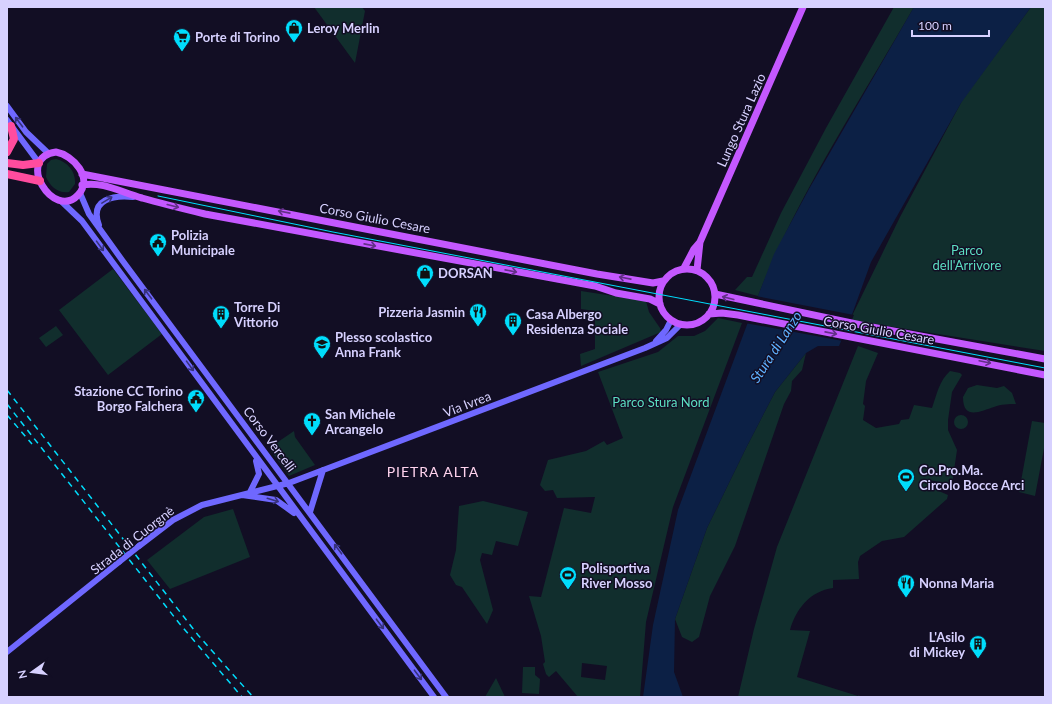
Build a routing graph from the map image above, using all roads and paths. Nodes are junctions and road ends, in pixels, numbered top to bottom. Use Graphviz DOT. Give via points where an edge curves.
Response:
graph roads {
  1 [pos="803,7"];
  2 [pos="7,106"];
  3 [pos="9,123"];
  4 [pos="7,152"];
  5 [pos="48,153"];
  6 [pos="39,162"];
  7 [pos="7,163"];
  8 [pos="7,174"];
  9 [pos="82,174"];
  10 [pos="40,181"];
  11 [pos="81,189"];
  12 [pos="142,198"];
  13 [pos="61,201"];
  14 [pos="101,230"];
  15 [pos="700,242"];
  16 [pos="684,268"];
  17 [pos="697,270"];
  18 [pos="663,281"];
  19 [pos="715,294"];
  20 [pos="660,304"];
  21 [pos="709,314"];
  22 [pos="671,320"];
  23 [pos="681,324"];
  24 [pos="653,344"];
  25 [pos="1045,359"];
  26 [pos="1045,374"];
  27 [pos="254,454"];
  28 [pos="323,470"];
  29 [pos="289,483"];
  30 [pos="277,485"];
  31 [pos="250,492"];
  32 [pos="239,494"];
  33 [pos="310,512"];
  34 [pos="302,519"];
  35 [pos="7,652"];
  36 [pos="434,697"];
  37 [pos="446,697"];
  1 -- 15 [label="main road, Lungo Stura Lazio"];
  5 -- 2 [label="main road, one-way" via="26,132"];
  3 -- 4 [label="highway" via="14,139"];
  3 -- 6 [label="main road"];
  5 -- 6 [label="main road"];
  5 -- 9 [label="main road" via="68,155 78,165"];
  6 -- 7 [label="highway" via="23,165"];
  6 -- 10 [label="main road"];
  8 -- 10 [label="highway"];
  9 -- 11 [label="main road"];
  18 -- 9 [label="main road, Corso Giulio Cesare, one-way" via="653,283 597,274"];
  10 -- 13 [label="main road" via="50,196"];
  11 -- 12 [label="main road, Corso Giulio Cesare" via="92,184 104,185"];
  11 -- 13 [label="main road" via="71,199"];
  11 -- 14 [label="main road, Corso Vercelli" via="83,203"];
  14 -- 12 [label="main road, one-way" via="97,214 106,199 115,196"];
  12 -- 20 [label="main road, Corso Giulio Cesare, one-way" via="205,214 595,286 650,299"];
  13 -- 27 [label="main road, Corso Vercelli, one-way" via="82,221"];
  29 -- 14 [label="main road, Corso Vercelli, one-way"];
  15 -- 16 [label="main road, Lungo Stura Lazio"];
  15 -- 17 [label="main road, Lungo Stura Lazio"];
  16 -- 17 [label="main road"];
  16 -- 18 [label="main road" via="671,273"];
  17 -- 19 [label="main road" via="709,280"];
  18 -- 20 [label="main road" via="659,294"];
  19 -- 21 [label="main road" via="714,305"];
  25 -- 19 [label="main road, Corso Giulio Cesare, one-way" via="861,325"];
  20 -- 22 [label="main road"];
  21 -- 23 [label="main road" via="697,323"];
  21 -- 26 [label="main road, Corso Giulio Cesare, one-way" via="738,315"];
  22 -- 23 [label="main road"];
  22 -- 24 [label="main road, Via Ivrea"];
  23 -- 24 [label="main road, Via Ivrea" via="667,338"];
  24 -- 28 [label="main road, Via Ivrea"];
  27 -- 30 [label="main road, Corso Vercelli"];
  27 -- 31 [label="main road" via="259,470"];
  28 -- 29 [label="main road, Via Ivrea"];
  28 -- 33 [label="main road"];
  29 -- 30 [label="main road, Strada di Cuorgnè"];
  29 -- 33 [label="main road, Corso Vercelli"];
  30 -- 31 [label="main road, Strada di Cuorgnè"];
  30 -- 34 [label="main road, Corso Vercelli"];
  31 -- 32 [label="main road, Strada di Cuorgnè"];
  32 -- 34 [label="main road, one-way" via="276,500"];
  32 -- 35 [label="main road, Strada di Cuorgnè, bridge" via="209,502 183,514"];
  37 -- 33 [label="main road, Corso Vercelli, one-way"];
  34 -- 36 [label="main road, Corso Vercelli, one-way"];
}
